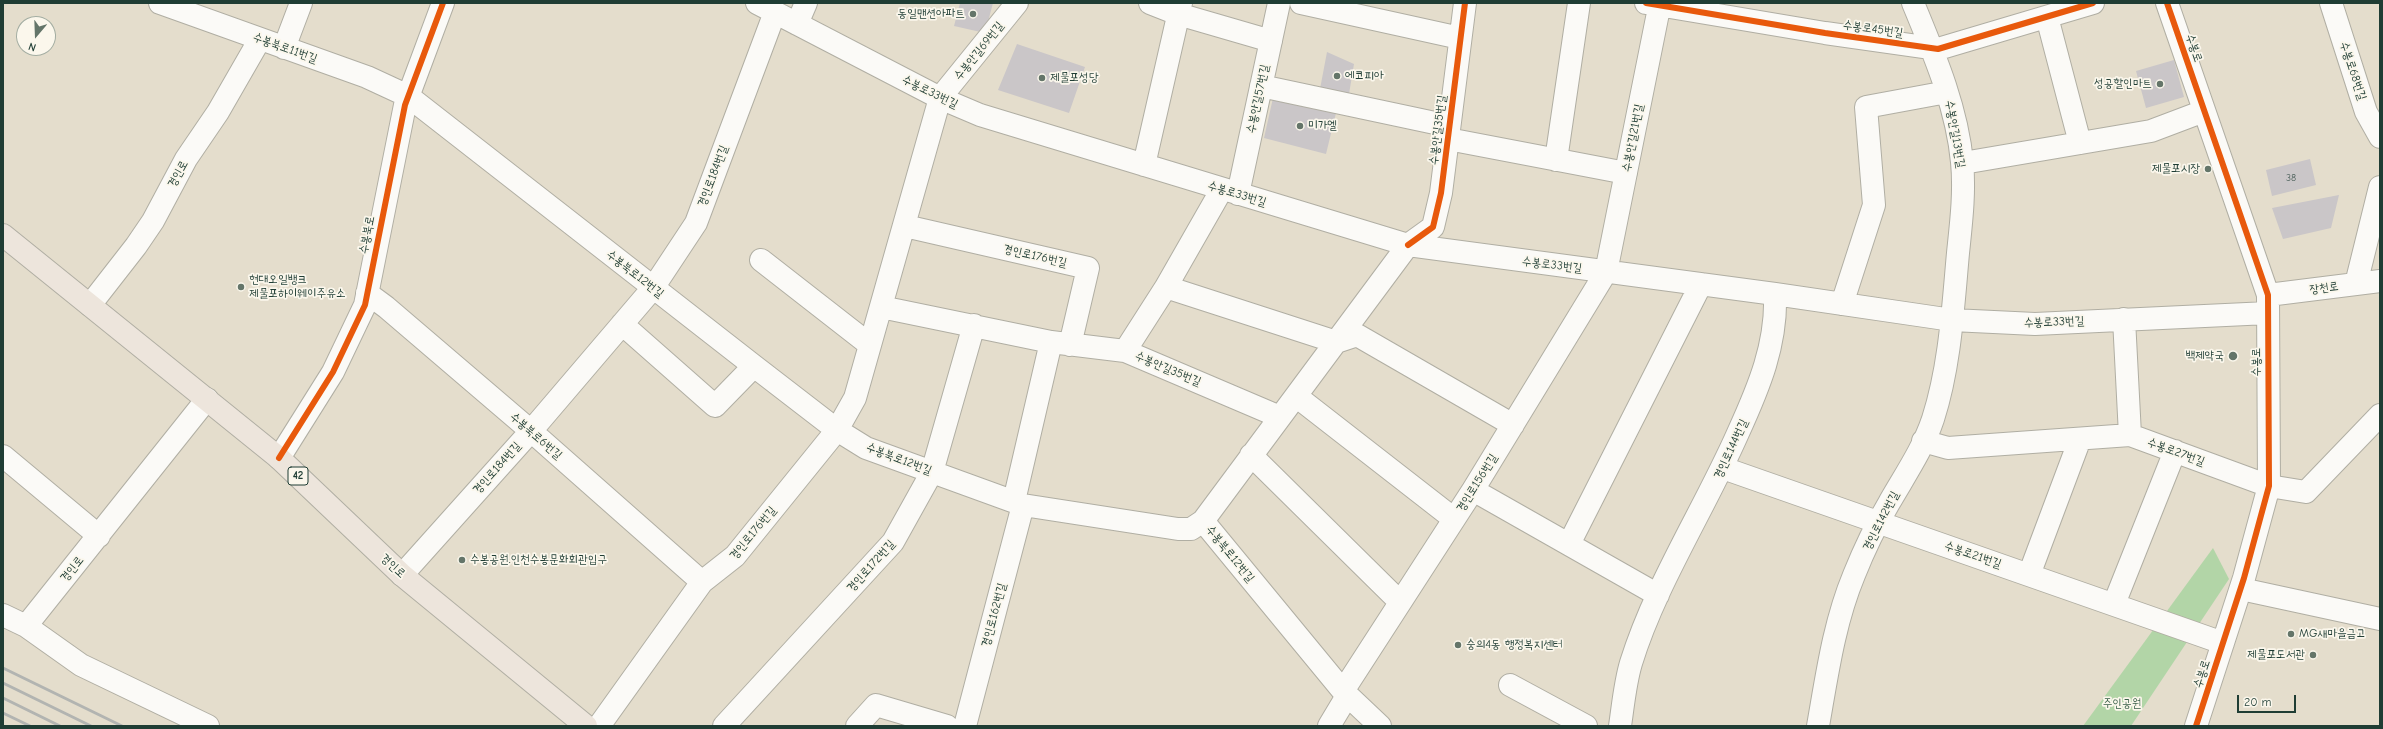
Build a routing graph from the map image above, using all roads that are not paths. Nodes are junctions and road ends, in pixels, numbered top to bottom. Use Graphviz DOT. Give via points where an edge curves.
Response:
graph roads {
  1 [pos="160,3"];
  2 [pos="301,3"];
  3 [pos="443,3"];
  4 [pos="806,3"];
  5 [pos="1017,3"];
  6 [pos="1150,3"];
  7 [pos="1279,3"];
  8 [pos="1301,3"];
  9 [pos="1464,3"];
  10 [pos="1579,3"];
  11 [pos="1913,3"];
  12 [pos="2093,3"];
  13 [pos="2166,3"];
  14 [pos="2331,3"];
  15 [pos="1655,4"];
  16 [pos="766,8"];
  17 [pos="1179,9"];
  18 [pos="203,10"];
  19 [pos="2047,17"];
  20 [pos="797,24"];
  21 [pos="260,38"];
  22 [pos="1460,38"];
  23 [pos="1271,41"];
  24 [pos="284,48"];
  25 [pos="1932,48"];
  26 [pos="1261,86"];
  27 [pos="1947,92"];
  28 [pos="408,96"];
  29 [pos="940,98"];
  30 [pos="2204,111"];
  31 [pos="1449,133"];
  32 [pos="2380,137"];
  33 [pos="2080,143"];
  34 [pos="1556,160"];
  35 [pos="1963,163"];
  36 [pos="1144,165"];
  37 [pos="1626,173"];
  38 [pos="2380,187"];
  39 [pos="1230,192"];
  40 [pos="905,226"];
  41 [pos="3,235"];
  42 [pos="1408,245"];
  43 [pos="761,260"];
  44 [pos="1606,272"];
  45 [pos="2380,280"];
  46 [pos="1701,284"];
  47 [pos="2356,284"];
  48 [pos="1166,287"];
  49 [pos="653,288"];
  50 [pos="367,293"];
  51 [pos="1775,294"];
  52 [pos="1842,304"];
  53 [pos="2268,304"];
  54 [pos="90,305"];
  55 [pos="881,307"];
  56 [pos="2124,319"];
  57 [pos="1952,320"];
  58 [pos="622,324"];
  59 [pos="974,325"];
  60 [pos="1336,342"];
  61 [pos="1061,343"];
  62 [pos="870,345"];
  63 [pos="1125,350"];
  64 [pos="754,366"];
  65 [pos="1296,396"];
  66 [pos="207,399"];
  67 [pos="2380,415"];
  68 [pos="1280,417"];
  69 [pos="1513,425"];
  70 [pos="837,430"];
  71 [pos="531,431"];
  72 [pos="2130,435"];
  73 [pos="2080,439"];
  74 [pos="1923,441"];
  75 [pos="2175,451"];
  76 [pos="1251,455"];
  77 [pos="3,456"];
  78 [pos="279,458"];
  79 [pos="1723,468"];
  80 [pos="932,472"];
  81 [pos="2269,486"];
  82 [pos="1474,490"];
  83 [pos="1018,503"];
  84 [pos="1454,519"];
  85 [pos="1203,521"];
  86 [pos="1879,522"];
  87 [pos="99,536"];
  88 [pos="1570,544"];
  89 [pos="402,575"];
  90 [pos="2029,575"];
  91 [pos="702,582"];
  92 [pos="2241,588"];
  93 [pos="1658,595"];
  94 [pos="1400,602"];
  95 [pos="2114,604"];
  96 [pos="3,615"];
  97 [pos="2380,619"];
  98 [pos="26,626"];
  99 [pos="2223,643"];
  100 [pos="1510,685"];
  101 [pos="1345,694"];
  102 [pos="208,726"];
  103 [pos="586,726"];
  104 [pos="599,726"];
  105 [pos="724,726"];
  106 [pos="857,726"];
  107 [pos="948,726"];
  108 [pos="965,726"];
  109 [pos="1329,726"];
  110 [pos="1380,726"];
  111 [pos="1586,726"];
  112 [pos="1620,726"];
  113 [pos="1818,726"];
  114 [pos="2196,726"];
  1 -- 18 [label="street, 수봉북로11번길"];
  2 -- 24 [label="street"];
  3 -- 28 [label="street, 수봉북로"];
  4 -- 20 [label="street"];
  5 -- 29 [label="street, 수봉안길69번길"];
  6 -- 17 [label="street"];
  7 -- 23 [label="street, 수봉안길57번길"];
  8 -- 22 [label="street"];
  9 -- 22 [label="street, 수봉안길35번길"];
  10 -- 34 [label="street"];
  11 -- 25 [label="street, 수봉안길13번길"];
  12 -- 19 [label="street, 수봉로45번길"];
  13 -- 30 [label="street, 수봉로"];
  14 -- 32 [label="street, 수봉로68번길" via="2366,112"];
  15 -- 25 [label="street, 수봉로45번길"];
  15 -- 37 [label="street, 수봉안길21번길"];
  16 -- 20 [label="street, 수봉로33번길"];
  16 -- 49 [label="street, 경인로184번길" via="696,223"];
  17 -- 23 [label="street"];
  17 -- 36 [label="street"];
  18 -- 21 [label="street, 수봉북로11번길"];
  19 -- 25 [label="street, 수봉로45번길" via="1938,49"];
  19 -- 33 [label="street"];
  20 -- 29 [label="street, 수봉로33번길"];
  21 -- 24 [label="street, 수봉북로11번길"];
  21 -- 54 [label="street, 경인로" via="218,112 186,159 153,221"];
  22 -- 31 [label="street, 수봉안길35번길"];
  23 -- 26 [label="street, 수봉안길57번길"];
  24 -- 28 [label="street, 수봉북로11번길" via="367,77"];
  25 -- 27 [label="street, 수봉안길13번길"];
  26 -- 31 [label="street"];
  26 -- 39 [label="street, 수봉안길57번길"];
  27 -- 35 [label="street, 수봉안길13번길"];
  27 -- 52 [label="street" via="1866,107 1874,205"];
  28 -- 49 [label="street, 수봉북로12번길"];
  28 -- 50 [label="street, 수봉북로"];
  29 -- 36 [label="street, 수봉로33번길" via="980,115"];
  29 -- 40 [label="street, 경인로176번길"];
  30 -- 33 [label="street" via="2151,131"];
  30 -- 53 [label="street, 수봉로"];
  31 -- 34 [label="street"];
  31 -- 42 [label="street, 수봉안길35번길" via="1441,193 1433,227"];
  33 -- 35 [label="street"];
  34 -- 37 [label="street"];
  35 -- 57 [label="street, 수봉안길13번길" via="1962,213"];
  36 -- 39 [label="street, 수봉로33번길"];
  37 -- 44 [label="street, 수봉안길21번길"];
  38 -- 47 [label="street"];
  39 -- 42 [label="street, 수봉로33번길"];
  39 -- 48 [label="street, 수봉안길57번길"];
  40 -- 55 [label="street, 경인로176번길"];
  40 -- 61 [label="street, 경인로176번길" via="1088,268"];
  41 -- 54 [label="main road, 경인로 / 42"];
  42 -- 44 [label="street, 수봉로33번길"];
  42 -- 60 [label="street, 수봉안길35번길"];
  43 -- 62 [label="street"];
  44 -- 46 [label="street, 수봉로33번길"];
  44 -- 69 [label="street, 경인로156번길"];
  45 -- 47 [label="street, 장천로"];
  46 -- 51 [label="street, 수봉로33번길"];
  46 -- 88 [label="street"];
  47 -- 53 [label="street, 장천로"];
  48 -- 60 [label="street"];
  48 -- 63 [label="street, 수봉안길57번길"];
  49 -- 58 [label="street, 경인로184번길"];
  49 -- 64 [label="street, 수봉북로12번길"];
  50 -- 71 [label="street, 수봉북로6번길"];
  50 -- 78 [label="street, 수봉북로" via="365,305 333,372"];
  51 -- 52 [label="street, 수봉로33번길"];
  51 -- 79 [label="street, 경인로144번길" via="1774,335 1768,359 1758,390"];
  52 -- 57 [label="street, 수봉로33번길"];
  53 -- 56 [label="street, 수봉로33번길"];
  53 -- 81 [label="street, 수봉로"];
  54 -- 66 [label="main road, 경인로 / 42"];
  55 -- 59 [label="street"];
  55 -- 62 [label="street, 경인로176번길"];
  56 -- 57 [label="street, 수봉로33번길" via="2035,324"];
  56 -- 72 [label="street"];
  57 -- 74 [label="street, 경인로142번길" via="1942,382"];
  58 -- 64 [label="street" via="715,406"];
  58 -- 71 [label="street, 경인로184번길"];
  59 -- 61 [label="street"];
  59 -- 80 [label="street, 경인로172번길"];
  60 -- 65 [label="street, 수봉안길35번길"];
  60 -- 69 [label="street" via="1357,335"];
  61 -- 63 [label="street, 수봉안길35번길"];
  61 -- 83 [label="street, 경인로162번길"];
  62 -- 70 [label="street, 경인로176번길" via="855,398"];
  63 -- 68 [label="street, 수봉안길35번길"];
  64 -- 70 [label="street, 수봉북로12번길"];
  65 -- 68 [label="street, 수봉안길35번길"];
  65 -- 84 [label="street"];
  66 -- 78 [label="main road, 경인로 / 42"];
  66 -- 87 [label="street, 경인로"];
  67 -- 81 [label="street" via="2306,492"];
  68 -- 76 [label="street, 수봉안길35번길"];
  69 -- 82 [label="street, 경인로156번길"];
  70 -- 80 [label="street, 수봉북로12번길" via="866,448"];
  70 -- 91 [label="street, 경인로176번길" via="735,556"];
  71 -- 89 [label="street, 경인로184번길"];
  71 -- 91 [label="street, 수봉북로6번길"];
  72 -- 73 [label="street, 수봉로27번길"];
  72 -- 75 [label="street, 수봉로27번길"];
  73 -- 74 [label="street, 수봉로27번길" via="1948,448"];
  73 -- 90 [label="street"];
  74 -- 86 [label="street, 경인로142번길"];
  75 -- 81 [label="street, 수봉로27번길"];
  75 -- 95 [label="street"];
  76 -- 85 [label="street, 수봉안길35번길"];
  76 -- 94 [label="street"];
  77 -- 87 [label="street"];
  78 -- 89 [label="main road, 경인로 / 42"];
  79 -- 86 [label="street, 수봉로21번길"];
  79 -- 93 [label="street, 경인로144번길"];
  80 -- 83 [label="street, 수봉북로12번길"];
  80 -- 105 [label="street, 경인로172번길" via="893,542"];
  81 -- 92 [label="street, 수봉로"];
  82 -- 84 [label="street, 경인로156번길"];
  82 -- 88 [label="street"];
  83 -- 85 [label="street, 수봉북로12번길" via="1178,529 1190,529"];
  83 -- 108 [label="street, 경인로162번길"];
  84 -- 94 [label="street, 경인로156번길"];
  85 -- 101 [label="street, 수봉북로12번길"];
  86 -- 90 [label="street, 수봉로21번길"];
  86 -- 113 [label="street, 경인로142번길" via="1853,575 1833,641"];
  87 -- 98 [label="street, 경인로"];
  88 -- 93 [label="street"];
  89 -- 103 [label="main road, 경인로 / 42"];
  90 -- 95 [label="street, 수봉로21번길"];
  91 -- 104 [label="street, 경인로176번길"];
  92 -- 97 [label="street"];
  92 -- 99 [label="street, 수봉로"];
  93 -- 112 [label="street, 경인로144번길" via="1630,664"];
  94 -- 101 [label="street, 경인로156번길"];
  95 -- 99 [label="street, 수봉로21번길"];
  96 -- 98 [label="street"];
  98 -- 102 [label="street" via="81,665"];
  99 -- 114 [label="street, 수봉로"];
  100 -- 111 [label="street"];
  101 -- 109 [label="street, 경인로156번길"];
  101 -- 110 [label="street, 수봉북로12번길"];
  106 -- 107 [label="street" via="876,705"];
}
